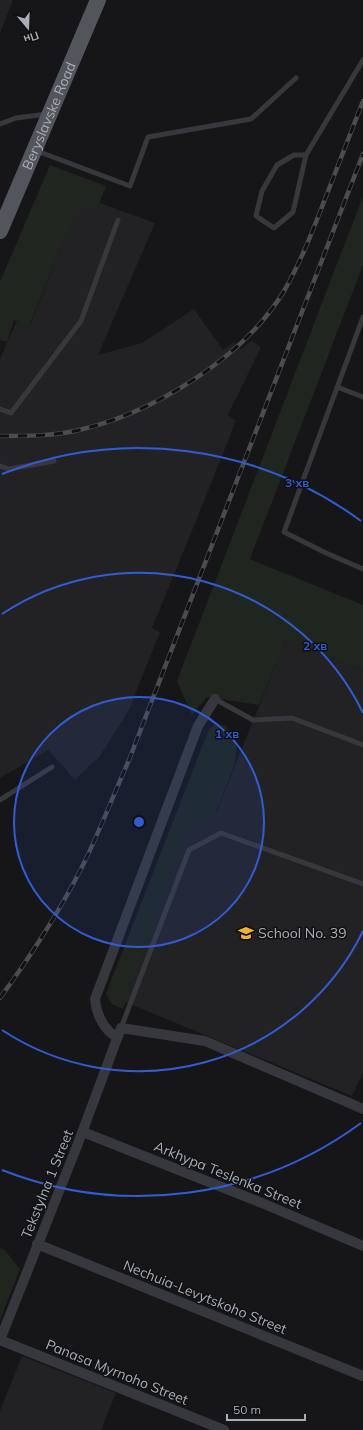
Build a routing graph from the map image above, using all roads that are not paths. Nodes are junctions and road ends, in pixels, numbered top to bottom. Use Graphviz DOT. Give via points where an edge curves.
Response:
graph roads {
  1 [pos="98,0"];
  2 [pos="363,60"];
  3 [pos="296,78"];
  4 [pos="50,114"];
  5 [pos="0,124"];
  6 [pos="34,150"];
  7 [pos="306,155"];
  8 [pos="118,220"];
  9 [pos="0,231"];
  10 [pos="363,318"];
  11 [pos="337,387"];
  12 [pos="363,397"];
  13 [pos="0,409"];
  14 [pos="54,461"];
  15 [pos="0,466"];
  16 [pos="363,569"];
  17 [pos="215,699"];
  18 [pos="363,745"];
  19 [pos="52,767"];
  20 [pos="0,800"];
  21 [pos="363,884"];
  22 [pos="119,1033"];
  23 [pos="363,1109"];
  24 [pos="83,1132"];
  25 [pos="37,1244"];
  26 [pos="363,1246"];
  27 [pos="0,1340"];
  28 [pos="363,1376"];
  29 [pos="224,1430"];
  1 -- 4 [label="main road, Beryslavske Road"];
  2 -- 7 [label="lane"];
  3 -- 6 [label="lane" via="251,119 148,137 130,186"];
  4 -- 5 [label="lane" via="16,118"];
  4 -- 6 [label="main road, Beryslavske Road"];
  6 -- 9 [label="main road, Beryslavske Road"];
  7 -- 7 [label="lane" via="293,212 274,228 256,216 262,191 277,165 294,155"];
  8 -- 13 [label="lane" via="81,321 11,413"];
  10 -- 11 [label="lane"];
  11 -- 12 [label="lane"];
  11 -- 16 [label="lane" via="284,532"];
  14 -- 15 [label="lane" via="9,469"];
  17 -- 18 [label="lane" via="253,720 292,718"];
  17 -- 22 [label="street" via="198,726 95,999 103,1024 110,1032"];
  19 -- 20 [label="lane"];
  21 -- 22 [label="lane" via="221,832 189,850"];
  22 -- 23 [label="street" via="205,1041"];
  22 -- 24 [label="street, Tekstylna 1 Street"];
  24 -- 25 [label="street, Tekstylna 1 Street"];
  24 -- 26 [label="street, Arkhypa Teslenka Street"];
  25 -- 27 [label="street, Tekstylna 1 Street"];
  25 -- 28 [label="street, Nechuia-Levytskoho Street"];
  27 -- 29 [label="street, Panasa Myrnoho Street"];
}
